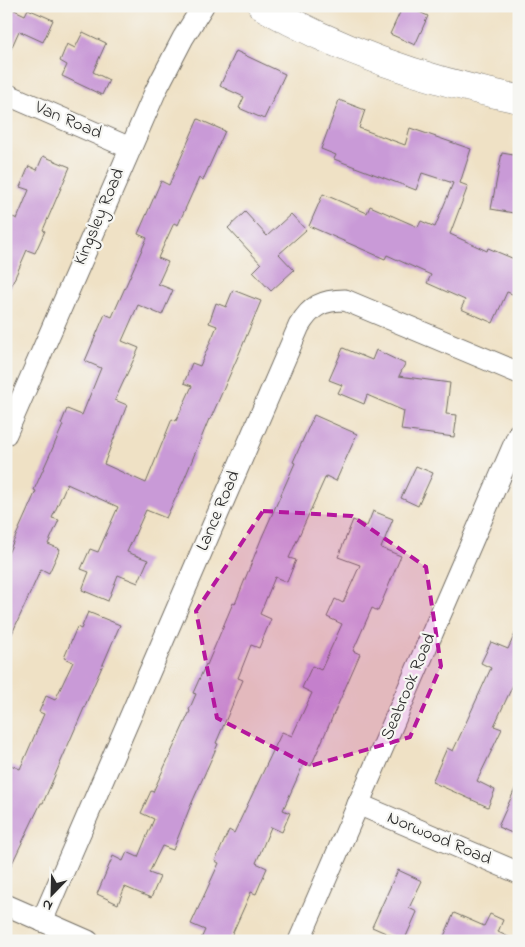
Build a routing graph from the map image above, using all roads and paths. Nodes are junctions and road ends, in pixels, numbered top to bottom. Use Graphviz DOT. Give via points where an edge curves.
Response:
graph roads {
  1 [pos="203,6"];
  2 [pos="262,6"];
  3 [pos="6,94"];
  4 [pos="519,99"];
  5 [pos="130,148"];
  6 [pos="519,373"];
  7 [pos="519,433"];
  8 [pos="6,434"];
  9 [pos="358,804"];
  10 [pos="519,874"];
  11 [pos="6,905"];
  12 [pos="42,920"];
  13 [pos="88,941"];
  14 [pos="299,941"];
  1 -- 5 [label="street, Kingsley Road" via="156,90"];
  2 -- 4 [label="street" via="340,46 411,72"];
  3 -- 5 [label="street, Van Road"];
  5 -- 8 [label="street, Kingsley Road"];
  6 -- 12 [label="street, Lance Road" via="345,300 325,302 307,314 295,335"];
  7 -- 9 [label="street, Seabrook Road"];
  9 -- 10 [label="street, Norwood Road"];
  9 -- 14 [label="street, Seabrook Road"];
  11 -- 12 [label="street"];
  12 -- 13 [label="street"];
}
